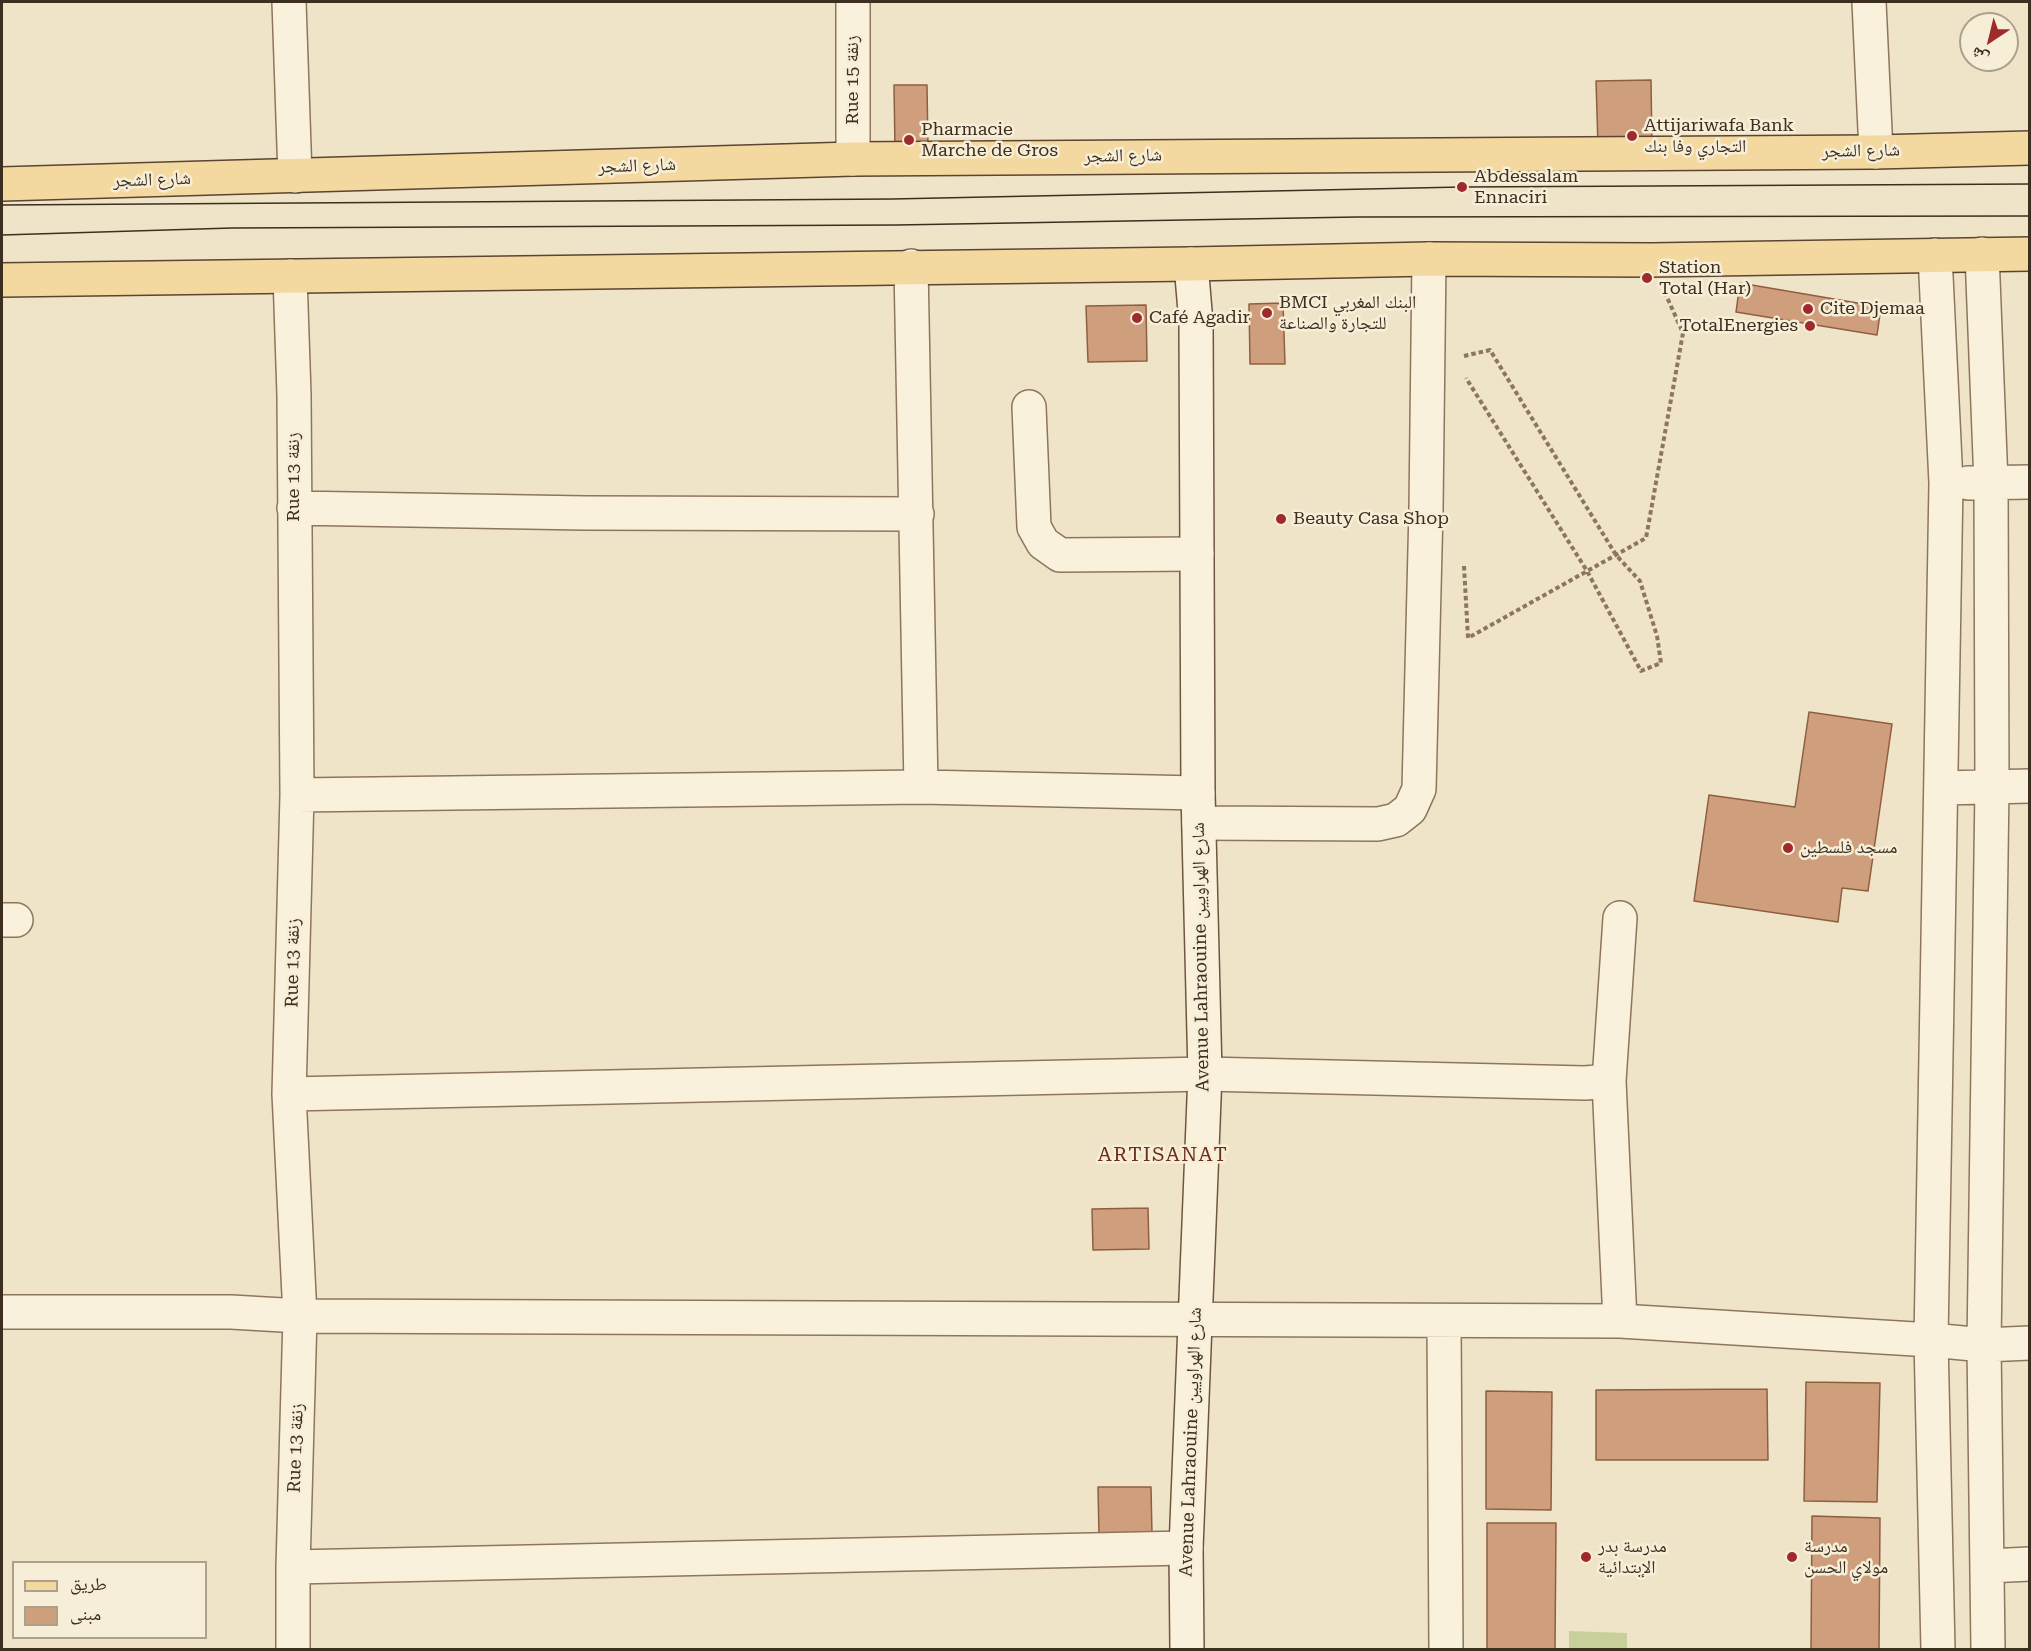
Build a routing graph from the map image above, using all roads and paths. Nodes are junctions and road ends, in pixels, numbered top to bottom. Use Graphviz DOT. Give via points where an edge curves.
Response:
graph roads {
  1 [pos="289,2"];
  2 [pos="853,2"];
  3 [pos="1869,2"];
  4 [pos="2030,147"];
  5 [pos="1876,152"];
  6 [pos="853,159"];
  7 [pos="295,176"];
  8 [pos="2,184"];
  9 [pos="1982,254"];
  10 [pos="2030,254"];
  11 [pos="1935,255"];
  12 [pos="1429,258"];
  13 [pos="1191,264"];
  14 [pos="911,266"];
  15 [pos="290,276"];
  16 [pos="2,280"];
  17 [pos="1677,291"];
  18 [pos="1454,359"];
  19 [pos="1460,369"];
  20 [pos="1029,407"];
  21 [pos="2030,482"];
  22 [pos="1946,483"];
  23 [pos="1991,483"];
  24 [pos="294,508"];
  25 [pos="916,514"];
  26 [pos="1197,554"];
  27 [pos="1616,555"];
  28 [pos="1464,557"];
  29 [pos="1587,572"];
  30 [pos="2030,786"];
  31 [pos="921,787"];
  32 [pos="1992,787"];
  33 [pos="1941,788"];
  34 [pos="297,795"];
  35 [pos="1198,808"];
  36 [pos="1620,918"];
  37 [pos="1205,1074"];
  38 [pos="1610,1081"];
  39 [pos="289,1094"];
  40 [pos="2,1312"];
  41 [pos="300,1316"];
  42 [pos="1195,1321"];
  43 [pos="1620,1321"];
  44 [pos="1444,1322"];
  45 [pos="1931,1340"];
  46 [pos="2030,1343"];
  47 [pos="1984,1345"];
  48 [pos="1186,1548"];
  49 [pos="2030,1564"];
  50 [pos="1988,1566"];
  51 [pos="292,1567"];
  52 [pos="293,1650"];
  53 [pos="1187,1650"];
  54 [pos="1446,1650"];
  55 [pos="1938,1650"];
  56 [pos="1988,1650"];
  1 -- 7 [label="street"];
  2 -- 6 [label="street, Rue 15 زنقة"];
  3 -- 5 [label="street"];
  4 -- 5 [label="main road, شارع الشجر"];
  5 -- 6 [label="main road, شارع الشجر"];
  6 -- 7 [label="main road, شارع الشجر"];
  7 -- 8 [label="main road, شارع الشجر"];
  9 -- 10 [label="main road"];
  9 -- 11 [label="main road"];
  9 -- 23 [label="street"];
  11 -- 12 [label="main road" via="1651,260"];
  11 -- 22 [label="street"];
  12 -- 13 [label="main road"];
  12 -- 35 [label="street" via="1419,789 1410,809 1396,820 1378,824"];
  13 -- 14 [label="main road"];
  13 -- 26 [label="street, Avenue Lahraouine شارع الهراويين" via="1196,323"];
  14 -- 15 [label="main road"];
  14 -- 25 [label="street"];
  15 -- 16 [label="main road"];
  15 -- 24 [label="street, Rue 13 زنقة"];
  17 -- 27 [label="path" via="1665,293 1683,333 1646,538"];
  18 -- 27 [label="path" via="1490,350"];
  19 -- 29 [label="path"];
  20 -- 26 [label="street" via="1034,527 1043,543 1060,555"];
  21 -- 23 [label="street"];
  22 -- 23 [label="street"];
  22 -- 33 [label="street"];
  23 -- 32 [label="street"];
  24 -- 25 [label="street"];
  24 -- 34 [label="street, Rue 13 زنقة"];
  25 -- 31 [label="street"];
  26 -- 35 [label="street, Avenue Lahraouine شارع الهراويين"];
  27 -- 29 [label="path"];
  27 -- 29 [label="path" via="1640,581 1661,663 1641,671"];
  28 -- 29 [label="path" via="1468,638"];
  30 -- 32 [label="street"];
  31 -- 34 [label="street"];
  31 -- 35 [label="street"];
  32 -- 33 [label="street"];
  32 -- 47 [label="street"];
  33 -- 45 [label="street"];
  34 -- 39 [label="street, Rue 13 زنقة"];
  35 -- 37 [label="street, Avenue Lahraouine شارع الهراويين"];
  36 -- 38 [label="street"];
  37 -- 38 [label="street"];
  37 -- 39 [label="street"];
  37 -- 42 [label="street, Avenue Lahraouine شارع الهراويين"];
  38 -- 43 [label="street"];
  39 -- 41 [label="street, Rue 13 زنقة"];
  40 -- 41 [label="street" via="231,1312"];
  41 -- 42 [label="street"];
  41 -- 51 [label="street, Rue 13 زنقة"];
  42 -- 44 [label="street"];
  42 -- 48 [label="street, Avenue Lahraouine شارع الهراويين"];
  43 -- 44 [label="street"];
  43 -- 45 [label="street"];
  44 -- 54 [label="street"];
  45 -- 47 [label="street"];
  45 -- 55 [label="street"];
  46 -- 47 [label="street"];
  47 -- 50 [label="street"];
  48 -- 51 [label="street"];
  48 -- 53 [label="street, Avenue Lahraouine شارع الهراويين"];
  49 -- 50 [label="street"];
  50 -- 56 [label="street"];
  51 -- 52 [label="street, Rue 13 زنقة"];
}
